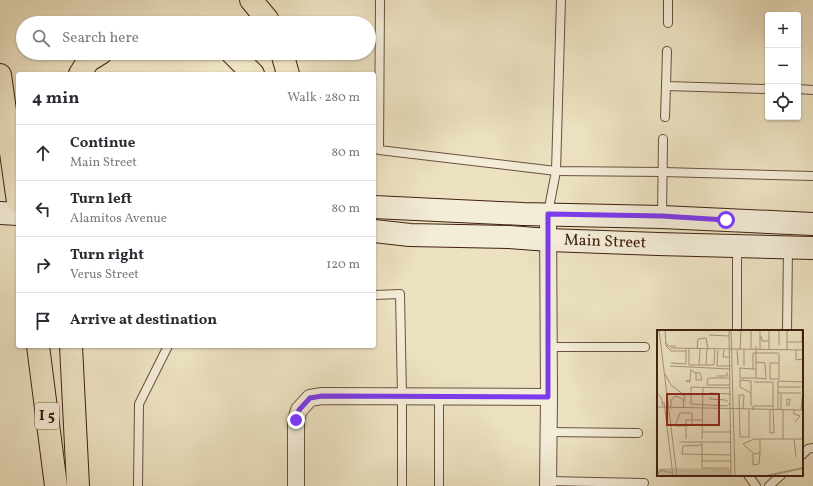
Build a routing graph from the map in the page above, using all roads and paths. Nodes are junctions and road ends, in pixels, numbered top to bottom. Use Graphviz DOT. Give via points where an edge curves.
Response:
graph roads {
  1 [pos="251,0"];
  2 [pos="380,0"];
  3 [pos="561,0"];
  4 [pos="668,0"];
  5 [pos="264,16"];
  6 [pos="668,23"];
  7 [pos="667,51"];
  8 [pos="90,60"];
  9 [pos="239,60"];
  10 [pos="284,60"];
  11 [pos="81,72"];
  12 [pos="250,72"];
  13 [pos="287,72"];
  14 [pos="0,75"];
  15 [pos="666,86"];
  16 [pos="765,89"];
  17 [pos="801,89"];
  18 [pos="813,90"];
  19 [pos="665,118"];
  20 [pos="663,139"];
  21 [pos="556,171"];
  22 [pos="663,172"];
  23 [pos="813,176"];
  24 [pos="16,188"];
  25 [pos="376,207"];
  26 [pos="0,213"];
  27 [pos="16,214"];
  28 [pos="548,214"];
  29 [pos="662,216"];
  30 [pos="813,224"];
  31 [pos="376,231"];
  32 [pos="548,240"];
  33 [pos="738,245"];
  34 [pos="788,247"];
  35 [pos="813,248"];
  36 [pos="376,295"];
  37 [pos="737,330"];
  38 [pos="787,330"];
  39 [pos="548,347"];
  40 [pos="645,347"];
  41 [pos="38,348"];
  42 [pos="71,348"];
  43 [pos="167,348"];
  44 [pos="402,396"];
  45 [pos="439,396"];
  46 [pos="548,397"];
  47 [pos="548,432"];
  48 [pos="638,433"];
  49 [pos="813,448"];
  50 [pos="803,454"];
  51 [pos="749,476"];
  52 [pos="779,476"];
  53 [pos="644,483"];
  54 [pos="548,484"];
  55 [pos="56,486"];
  56 [pos="78,486"];
  57 [pos="138,486"];
  58 [pos="296,486"];
  59 [pos="402,486"];
  60 [pos="439,486"];
  61 [pos="756,486"];
  62 [pos="769,486"];
  1 -- 5 [label="highway"];
  2 -- 21 [label="lane" via="379,150"];
  3 -- 21 [label="lane"];
  4 -- 6 [label="lane"];
  7 -- 15 [label="lane"];
  8 -- 11 [label="highway"];
  9 -- 12 [label="highway"];
  10 -- 13 [label="highway"];
  14 -- 24 [label="highway"];
  15 -- 16 [label="lane"];
  15 -- 19 [label="lane"];
  17 -- 18 [label="lane"];
  20 -- 22 [label="lane"];
  21 -- 22 [label="lane"];
  21 -- 28 [label="lane"];
  22 -- 23 [label="lane"];
  22 -- 29 [label="lane"];
  25 -- 28 [label="main road, Main Street"];
  26 -- 27 [label="main road"];
  28 -- 29 [label="main road, Main Street"];
  28 -- 32 [label="street"];
  29 -- 30 [label="main road, Main Street"];
  31 -- 32 [label="main road, Main Street" via="410,235"];
  32 -- 33 [label="main road, Main Street"];
  32 -- 39 [label="street"];
  33 -- 34 [label="main road, Main Street"];
  33 -- 37 [label="lane"];
  34 -- 35 [label="main road, Main Street"];
  34 -- 38 [label="lane"];
  36 -- 44 [label="lane" via="400,294"];
  39 -- 40 [label="lane"];
  39 -- 46 [label="street"];
  41 -- 55 [label="highway, I 5"];
  42 -- 56 [label="highway"];
  43 -- 57 [label="lane" via="139,404"];
  44 -- 45 [label="street"];
  44 -- 58 [label="street" via="310,398 299,410 296,420"];
  44 -- 59 [label="lane"];
  45 -- 46 [label="street"];
  45 -- 60 [label="lane"];
  46 -- 47 [label="street"];
  47 -- 48 [label="lane"];
  47 -- 54 [label="street"];
  49 -- 50 [label="lane"];
  51 -- 61 [label="lane"];
  52 -- 62 [label="lane"];
  53 -- 54 [label="lane"];
}
